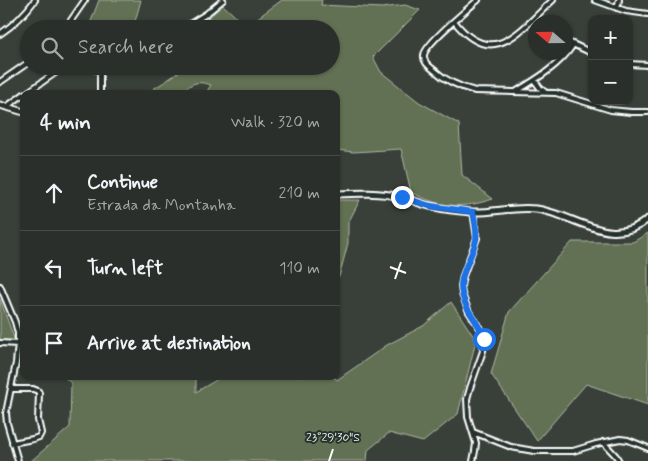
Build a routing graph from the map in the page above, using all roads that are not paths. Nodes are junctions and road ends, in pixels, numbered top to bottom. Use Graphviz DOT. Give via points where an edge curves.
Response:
graph roads {
  1 [pos="36,0"];
  2 [pos="85,0"];
  3 [pos="223,0"];
  4 [pos="478,0"];
  5 [pos="553,0"];
  6 [pos="595,0"];
  7 [pos="619,0"];
  8 [pos="617,8"];
  9 [pos="648,14"];
  10 [pos="536,15"];
  11 [pos="71,20"];
  12 [pos="196,20"];
  13 [pos="454,21"];
  14 [pos="528,23"];
  15 [pos="0,34"];
  16 [pos="573,45"];
  17 [pos="588,51"];
  18 [pos="559,60"];
  19 [pos="633,64"];
  20 [pos="648,65"];
  21 [pos="20,68"];
  22 [pos="53,75"];
  23 [pos="100,75"];
  24 [pos="535,81"];
  25 [pos="0,82"];
  26 [pos="528,85"];
  27 [pos="30,90"];
  28 [pos="100,90"];
  29 [pos="516,92"];
  30 [pos="530,92"];
  31 [pos="546,92"];
  32 [pos="20,96"];
  33 [pos="3,106"];
  34 [pos="20,111"];
  35 [pos="648,112"];
  36 [pos="340,194"];
  37 [pos="473,212"];
  38 [pos="648,218"];
  39 [pos="0,286"];
  40 [pos="0,343"];
  41 [pos="18,344"];
  42 [pos="11,389"];
  43 [pos="473,432"];
  44 [pos="603,442"];
  45 [pos="12,443"];
  46 [pos="648,448"];
  47 [pos="18,461"];
  48 [pos="473,461"];
  49 [pos="618,461"];
  1 -- 15 [label="street" via="24,16"];
  2 -- 11 [label="street"];
  3 -- 12 [label="street"];
  4 -- 13 [label="street"];
  5 -- 10 [label="street"];
  6 -- 8 [label="street"];
  7 -- 8 [label="street"];
  8 -- 9 [label="street"];
  13 -- 14 [label="street" via="474,40 491,45 511,38"];
  13 -- 29 [label="street" via="424,51 428,65 451,83 464,88"];
  16 -- 17 [label="street"];
  18 -- 24 [label="street"];
  19 -- 20 [label="street"];
  21 -- 25 [label="street"];
  22 -- 27 [label="street"];
  23 -- 28 [label="street"];
  24 -- 26 [label="street"];
  24 -- 31 [label="street"];
  26 -- 29 [label="street"];
  26 -- 30 [label="street"];
  29 -- 30 [label="street"];
  30 -- 31 [label="street"];
  31 -- 35 [label="street" via="611,110"];
  32 -- 33 [label="street"];
  33 -- 34 [label="street"];
  36 -- 37 [label="street" via="369,192"];
  37 -- 38 [label="street" via="539,210 610,232 630,229"];
  37 -- 43 [label="street" via="476,238 461,286 469,312 484,339 467,399"];
  39 -- 41 [label="street" via="15,322"];
  40 -- 41 [label="street"];
  41 -- 42 [label="street"];
  42 -- 45 [label="street" via="6,412"];
  42 -- 45 [label="street" via="38,391 41,433 39,437"];
  43 -- 44 [label="street" via="511,447 534,451 573,451"];
  43 -- 48 [label="street" via="476,443"];
  44 -- 46 [label="street" via="624,439"];
  44 -- 49 [label="street"];
  45 -- 47 [label="street"];
}
